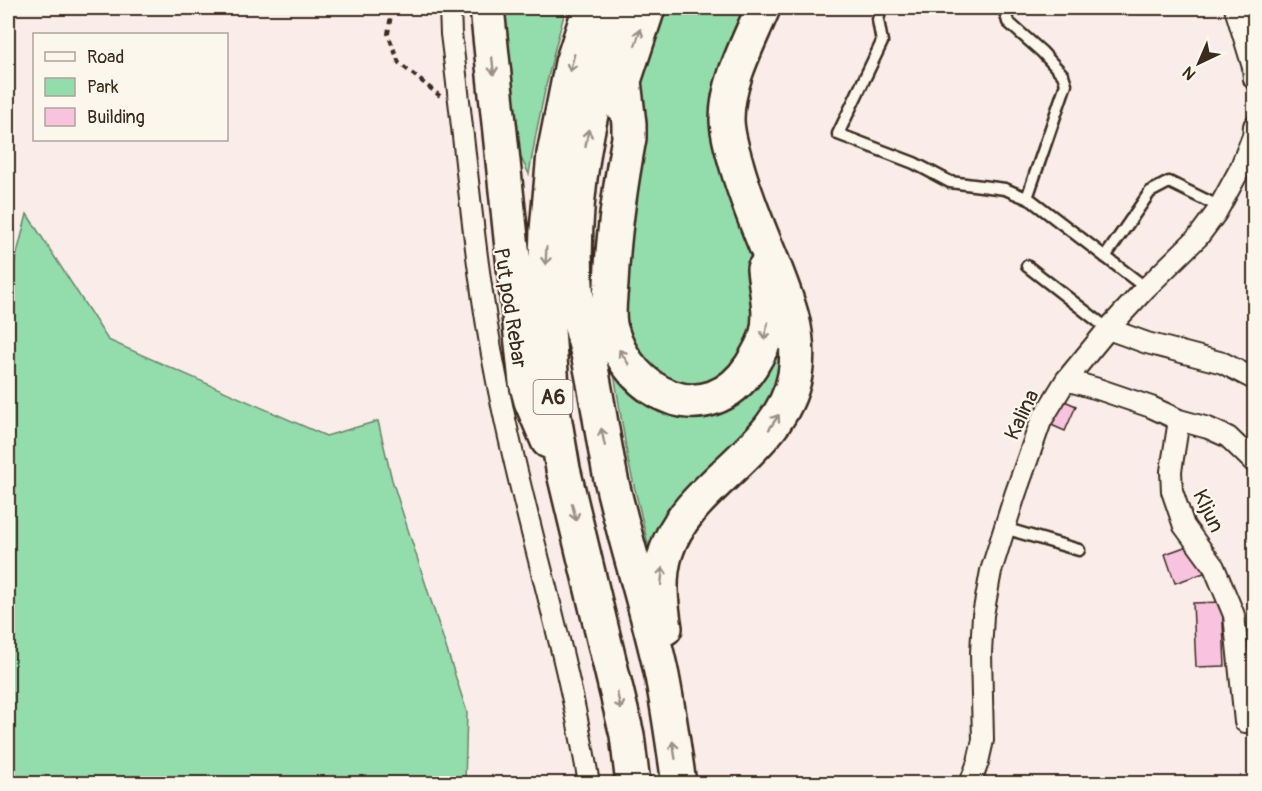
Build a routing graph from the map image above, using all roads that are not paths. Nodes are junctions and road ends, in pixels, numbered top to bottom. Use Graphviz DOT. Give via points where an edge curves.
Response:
graph roads {
  1 [pos="450,8"];
  2 [pos="487,8"];
  3 [pos="590,8"];
  4 [pos="623,8"];
  5 [pos="648,8"];
  6 [pos="763,8"];
  7 [pos="881,8"];
  8 [pos="1004,8"];
  9 [pos="1235,8"];
  10 [pos="1254,79"];
  11 [pos="624,81"];
  12 [pos="1254,126"];
  13 [pos="1247,172"];
  14 [pos="1027,198"];
  15 [pos="1220,207"];
  16 [pos="760,232"];
  17 [pos="1105,257"];
  18 [pos="1027,266"];
  19 [pos="1146,288"];
  20 [pos="1108,329"];
  21 [pos="590,362"];
  22 [pos="1254,379"];
  23 [pos="1066,380"];
  24 [pos="1179,420"];
  25 [pos="1254,462"];
  26 [pos="563,469"];
  27 [pos="1004,528"];
  28 [pos="1079,550"];
  29 [pos="669,717"];
  30 [pos="1245,722"];
  31 [pos="590,783"];
  32 [pos="633,783"];
  33 [pos="679,783"];
  34 [pos="970,783"];
  1 -- 31 [label="street, Put pod Rebar" via="479,274 497,380"];
  2 -- 26 [label="highway, one-way" via="526,382"];
  3 -- 26 [label="highway, A6, one-way" via="572,63 554,154 547,230 545,286 554,416"];
  21 -- 4 [label="highway, one-way" via="577,302 575,268 580,187 592,106"];
  11 -- 5 [label="highway, one-way"];
  6 -- 16 [label="highway" via="735,76 727,118 740,176"];
  7 -- 14 [label="lane" via="878,20 882,42 838,134 914,163 950,182 1005,189"];
  8 -- 14 [label="lane" via="1008,22 1042,52 1066,84"];
  9 -- 10 [label="street"];
  16 -- 11 [label="highway, one-way" via="769,320 757,356 738,381 701,402 685,402 658,393 643,382 622,355 609,316 618,197 629,138"];
  11 -- 21 [label="highway" via="612,120 594,222"];
  12 -- 13 [label="street, Kalina"];
  13 -- 15 [label="street, Kalina"];
  14 -- 17 [label="lane"];
  15 -- 17 [label="lane" via="1169,182 1159,185"];
  15 -- 19 [label="street, Kalina" via="1198,237"];
  29 -- 16 [label="highway, one-way" via="673,677 661,601 666,550 695,506 767,433 793,385 798,348 794,321"];
  17 -- 19 [label="lane"];
  18 -- 20 [label="lane"];
  19 -- 20 [label="street, Kalina"];
  20 -- 22 [label="street" via="1223,363"];
  20 -- 23 [label="street, Kalina"];
  29 -- 21 [label="highway, A6, one-way" via="611,479"];
  23 -- 24 [label="street"];
  23 -- 27 [label="street, Kalina" via="1041,421"];
  24 -- 25 [label="street" via="1228,437"];
  24 -- 30 [label="street, Kljun" via="1172,491 1184,526 1214,567 1234,615"];
  26 -- 32 [label="highway, A6, one-way" via="627,735"];
  27 -- 28 [label="lane"];
  27 -- 34 [label="street, Kalina" via="983,615 983,740"];
  33 -- 29 [label="highway, A6, one-way"];
}
